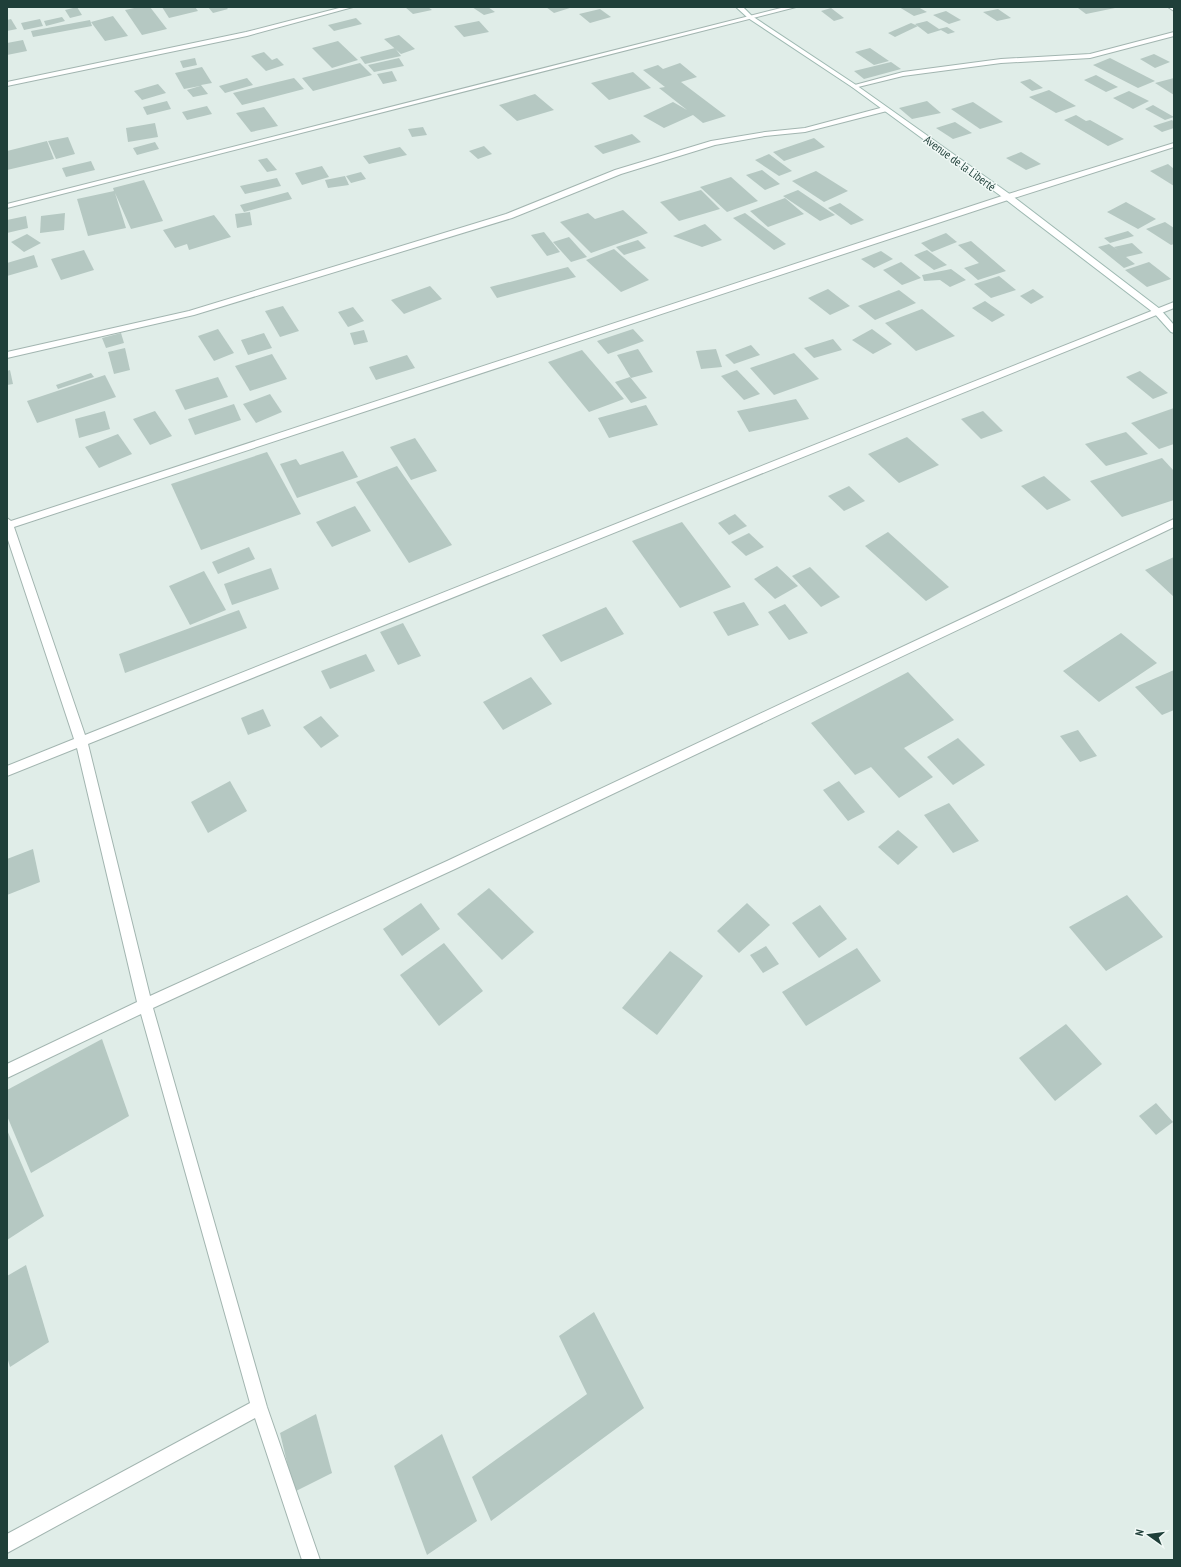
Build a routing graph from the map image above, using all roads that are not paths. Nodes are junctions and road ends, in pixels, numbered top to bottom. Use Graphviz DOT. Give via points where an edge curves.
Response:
graph roads {
  1 [pos="350,7"];
  2 [pos="739,7"];
  3 [pos="793,7"];
  4 [pos="1170,7"];
  5 [pos="1174,9"];
  6 [pos="750,17"];
  7 [pos="1174,34"];
  8 [pos="7,84"];
  9 [pos="854,86"];
  10 [pos="884,109"];
  11 [pos="1174,145"];
  12 [pos="1008,197"];
  13 [pos="7,206"];
  14 [pos="1174,305"];
  15 [pos="1157,311"];
  16 [pos="1174,330"];
  17 [pos="7,355"];
  18 [pos="1174,523"];
  19 [pos="8,524"];
  20 [pos="81,741"];
  21 [pos="7,771"];
  22 [pos="145,1005"];
  23 [pos="7,1071"];
  24 [pos="259,1407"];
  25 [pos="7,1544"];
  26 [pos="311,1560"];
  1 -- 8 [label="street" via="247,34"];
  2 -- 6 [label="street, Avenue de la Liberté"];
  3 -- 6 [label="street"];
  4 -- 5 [label="street"];
  6 -- 9 [label="street, Avenue de la Liberté"];
  6 -- 13 [label="street"];
  7 -- 9 [label="street" via="1090,56 1001,61 903,74"];
  9 -- 10 [label="street, Avenue de la Liberté"];
  10 -- 12 [label="street, Avenue de la Liberté"];
  10 -- 17 [label="street" via="805,130 714,143 618,172 509,216 191,313"];
  11 -- 12 [label="street"];
  12 -- 15 [label="street, Avenue de la Liberté"];
  12 -- 19 [label="street"];
  14 -- 15 [label="street"];
  15 -- 16 [label="street, Avenue de la Liberté"];
  15 -- 20 [label="street"];
  18 -- 22 [label="street" via="451,865"];
  19 -- 20 [label="street"];
  20 -- 21 [label="street"];
  20 -- 22 [label="street"];
  22 -- 23 [label="street"];
  22 -- 24 [label="street"];
  24 -- 25 [label="street"];
  24 -- 26 [label="street"];
}
